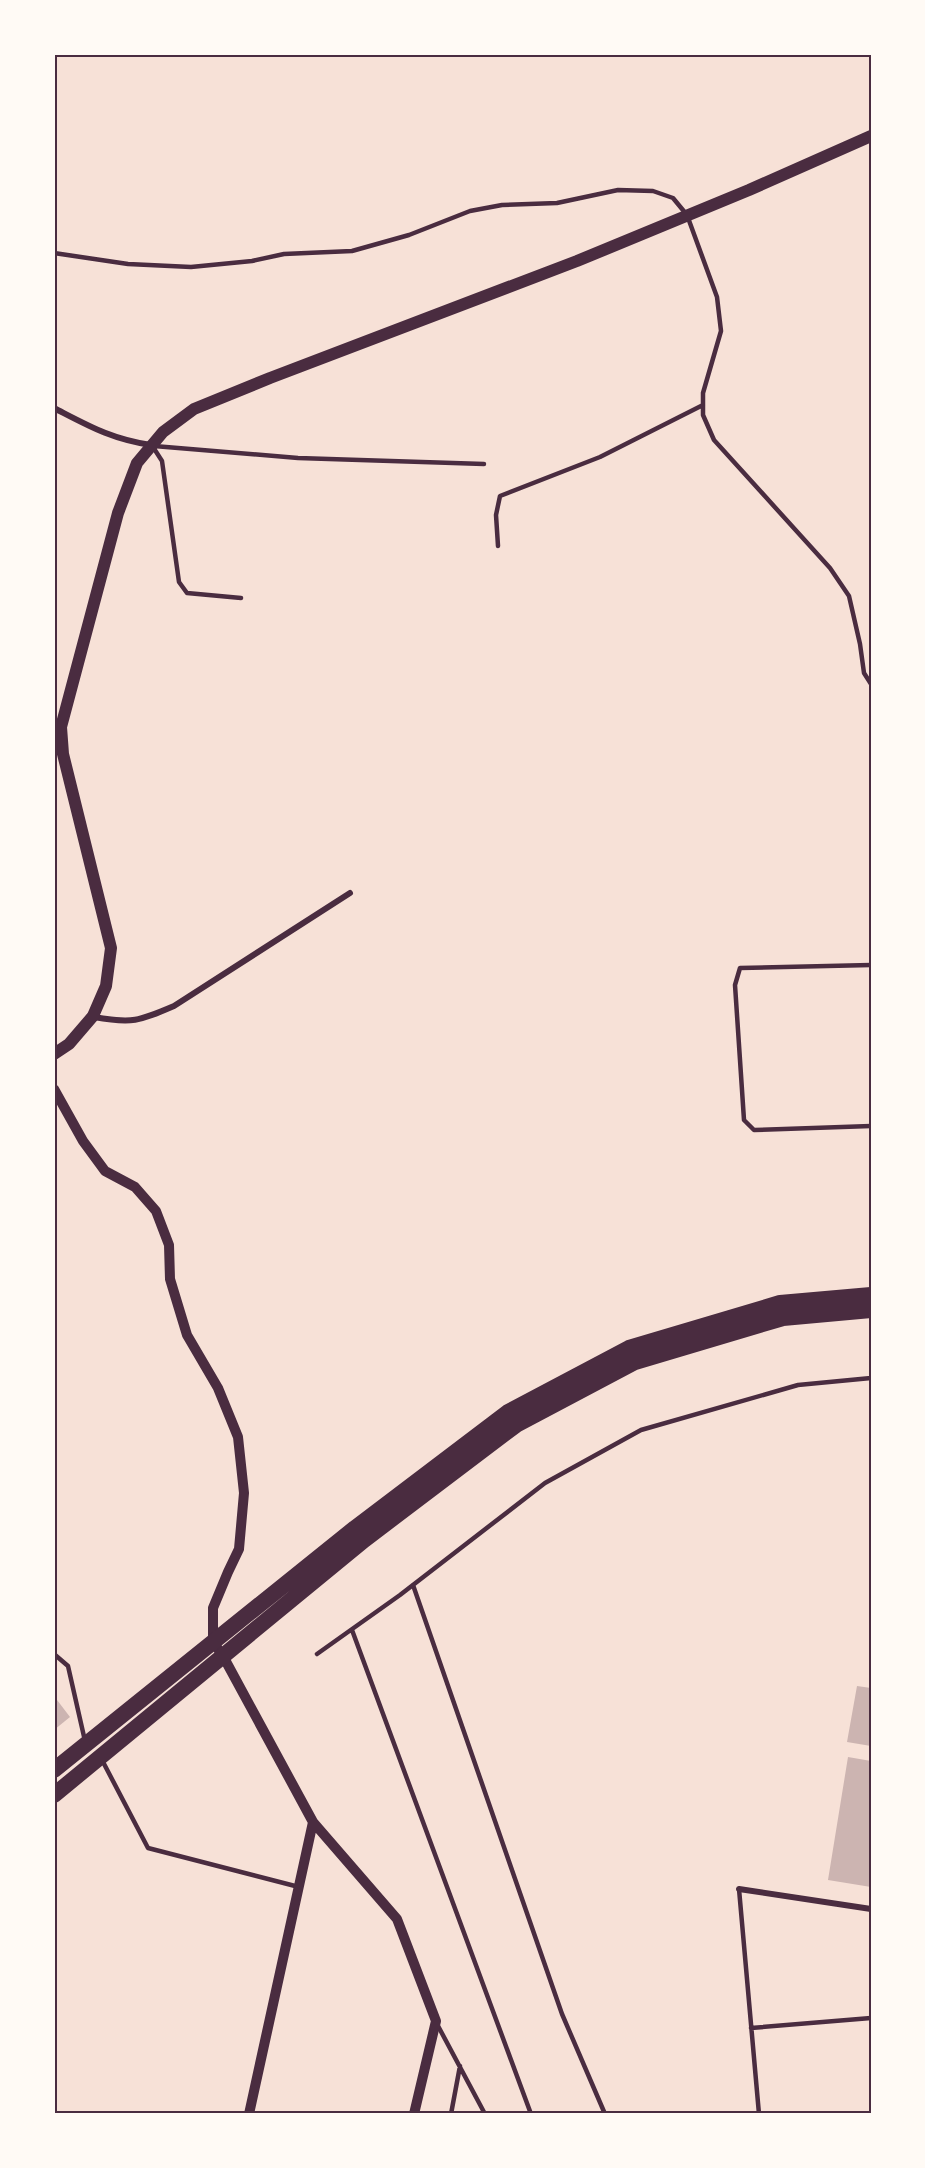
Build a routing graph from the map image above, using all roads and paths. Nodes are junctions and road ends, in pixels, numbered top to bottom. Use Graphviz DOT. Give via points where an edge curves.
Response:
graph roads {
  1 [pos="871,136"];
  2 [pos="687,215"];
  3 [pos="54,253"];
  4 [pos="703,405"];
  5 [pos="54,408"];
  6 [pos="151,445"];
  7 [pos="484,464"];
  8 [pos="498,546"];
  9 [pos="241,598"];
  10 [pos="871,684"];
  11 [pos="350,893"];
  12 [pos="871,965"];
  13 [pos="93,1017"];
  14 [pos="54,1054"];
  15 [pos="54,1089"];
  16 [pos="871,1126"];
  17 [pos="871,1295"];
  18 [pos="871,1310"];
  19 [pos="871,1378"];
  20 [pos="413,1585"];
  21 [pos="352,1630"];
  22 [pos="218,1649"];
  23 [pos="54,1654"];
  24 [pos="317,1654"];
  25 [pos="86,1744"];
  26 [pos="100,1757"];
  27 [pos="54,1770"];
  28 [pos="54,1795"];
  29 [pos="313,1822"];
  30 [pos="299,1887"];
  31 [pos="739,1888"];
  32 [pos="871,1909"];
  33 [pos="871,2018"];
  34 [pos="436,2021"];
  35 [pos="751,2028"];
  36 [pos="460,2066"];
  37 [pos="249,2114"];
  38 [pos="414,2114"];
  39 [pos="451,2114"];
  40 [pos="485,2114"];
  41 [pos="531,2114"];
  42 [pos="604,2114"];
  43 [pos="759,2114"];
  1 -- 2 [label="main road"];
  2 -- 3 [label="lane" via="673,198 653,191 618,190 557,204 502,205 470,211 352,251 284,254 191,267 128,264"];
  2 -- 4 [label="lane" via="717,297 721,331"];
  2 -- 6 [label="main road" via="194,409"];
  4 -- 8 [label="lane" via="600,457 500,496 496,515"];
  4 -- 10 [label="lane" via="714,440 830,568 849,596 864,673"];
  5 -- 6 [label="street" via="103,434"];
  6 -- 7 [label="lane" via="298,458"];
  6 -- 9 [label="lane" via="162,461 179,582 188,593"];
  6 -- 13 [label="main road" via="137,463 118,513 61,727 63,754 111,948 105,986"];
  11 -- 13 [label="street" via="174,1006 144,1019 122,1022"];
  12 -- 16 [label="lane" via="740,968 735,985 744,1120 754,1130"];
  13 -- 14 [label="main road" via="69,1044"];
  15 -- 22 [label="street" via="105,1171 135,1187 156,1211 169,1245 170,1279 188,1335 218,1388 238,1437 244,1493 239,1549 213,1608"];
  17 -- 22 [label="highway" via="780,1303 629,1348 508,1412 355,1528"];
  18 -- 22 [label="highway" via="783,1318 635,1362 516,1425"];
  19 -- 20 [label="lane" via="798,1385 641,1430 544,1483"];
  20 -- 21 [label="lane"];
  20 -- 42 [label="lane" via="562,2014"];
  21 -- 24 [label="lane"];
  21 -- 41 [label="lane"];
  22 -- 25 [label="highway"];
  22 -- 26 [label="highway"];
  22 -- 29 [label="street"];
  23 -- 25 [label="lane" via="68,1666"];
  25 -- 26 [label="lane"];
  25 -- 27 [label="highway"];
  26 -- 28 [label="highway"];
  26 -- 30 [label="lane" via="148,1848"];
  29 -- 30 [label="street"];
  29 -- 34 [label="street" via="397,1919"];
  30 -- 37 [label="street"];
  31 -- 32 [label="street"];
  31 -- 35 [label="lane"];
  33 -- 35 [label="lane"];
  34 -- 36 [label="lane"];
  34 -- 38 [label="street"];
  35 -- 43 [label="lane"];
  36 -- 39 [label="lane"];
  36 -- 40 [label="lane"];
}
